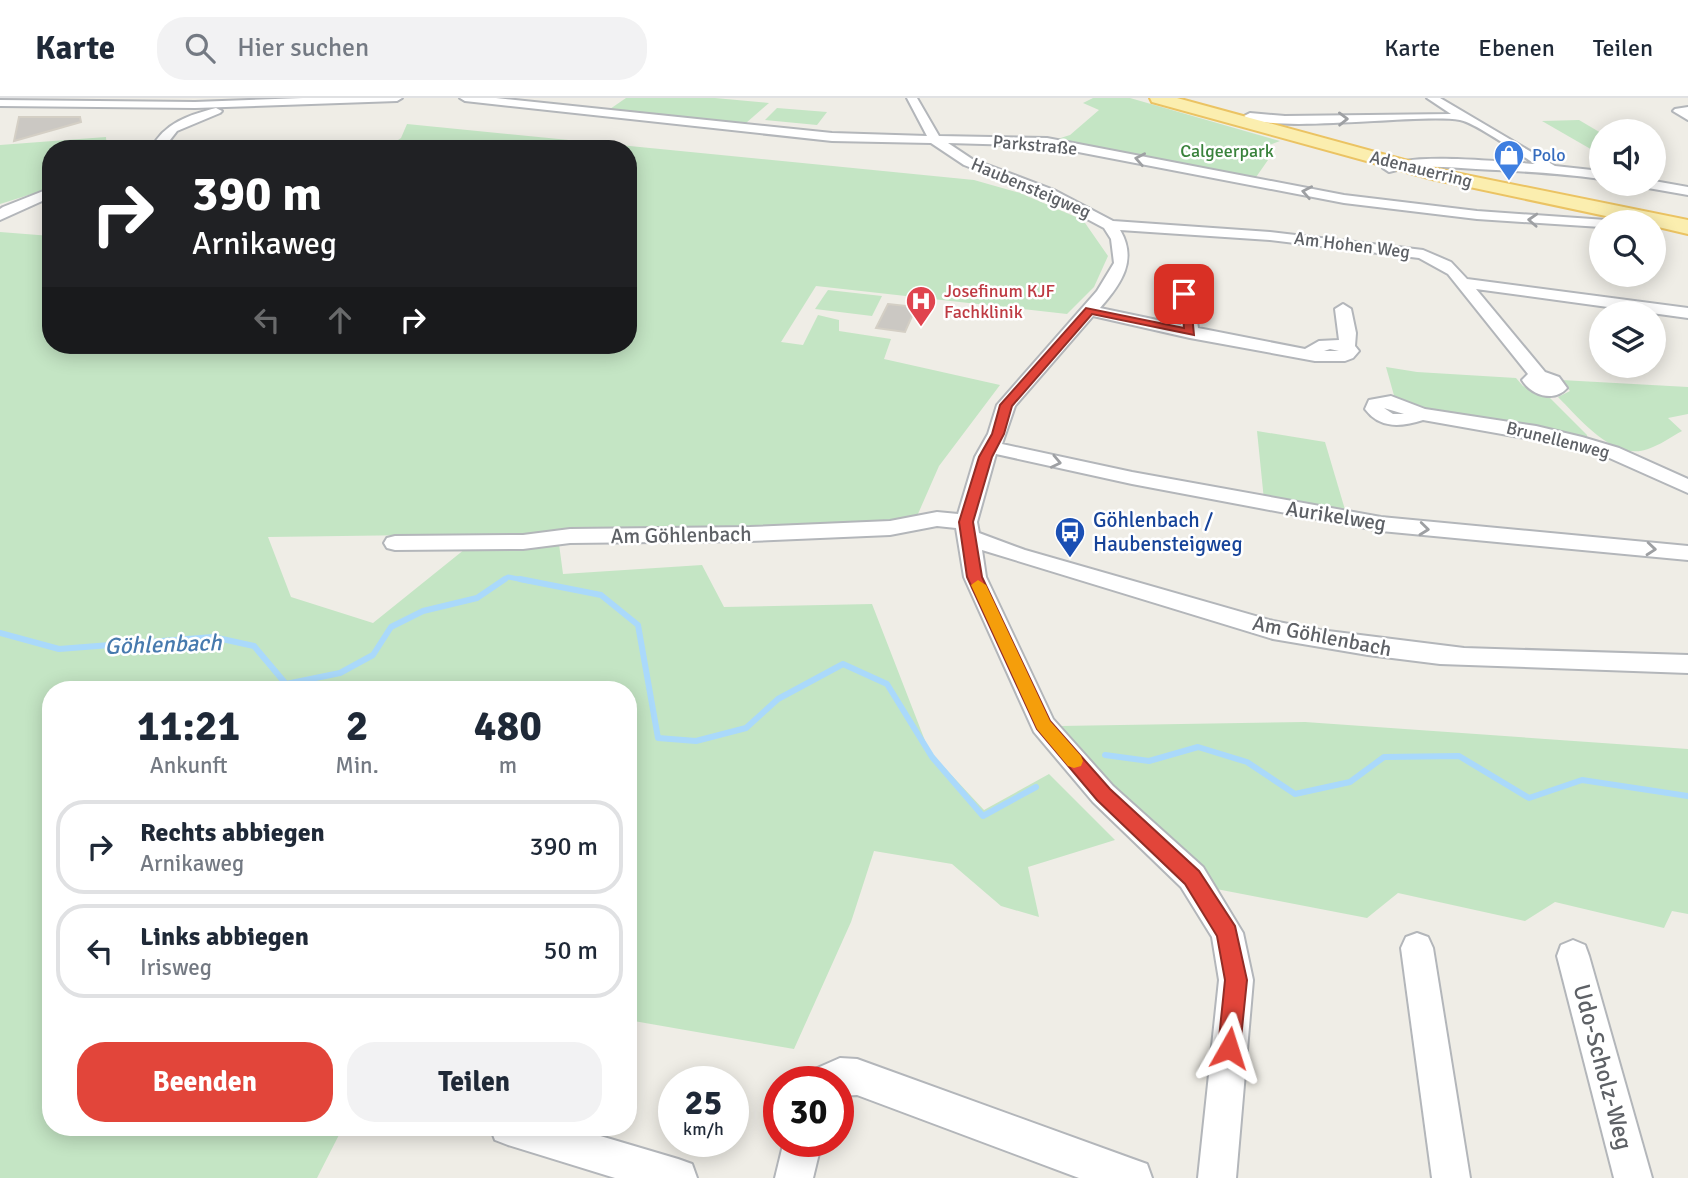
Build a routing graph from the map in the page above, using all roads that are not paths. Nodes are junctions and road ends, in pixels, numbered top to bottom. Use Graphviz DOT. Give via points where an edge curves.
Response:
graph roads {
  1 [pos="397,98"];
  2 [pos="465,98"];
  3 [pos="912,98"];
  4 [pos="1142,98"];
  5 [pos="1158,98"];
  6 [pos="1432,98"];
  7 [pos="269,101"];
  8 [pos="0,103"];
  9 [pos="1688,110"];
  10 [pos="195,111"];
  11 [pos="1244,117"];
  12 [pos="1463,117"];
  13 [pos="1688,117"];
  14 [pos="160,140"];
  15 [pos="935,140"];
  16 [pos="1389,164"];
  17 [pos="1436,168"];
  18 [pos="1552,169"];
  19 [pos="1589,174"];
  20 [pos="1666,187"];
  21 [pos="1688,191"];
  22 [pos="42,196"];
  23 [pos="1594,210"];
  24 [pos="1589,213"];
  25 [pos="0,216"];
  26 [pos="1589,222"];
  27 [pos="1666,224"];
  28 [pos="1110,225"];
  29 [pos="1688,226"];
  30 [pos="1666,228"];
  31 [pos="1688,233"];
  32 [pos="1182,274"];
  33 [pos="1465,283"];
  34 [pos="1343,309"];
  35 [pos="1090,310"];
  36 [pos="1687,314"];
  37 [pos="1190,333"];
  38 [pos="1539,376"];
  39 [pos="1421,414"];
  40 [pos="989,447"];
  41 [pos="1688,487"];
  42 [pos="967,529"];
  43 [pos="396,544"];
  44 [pos="1688,552"];
  45 [pos="1017,555"];
  46 [pos="975,577"];
  47 [pos="1688,664"];
  48 [pos="1417,948"];
  49 [pos="1573,956"];
  50 [pos="854,1077"];
  51 [pos="538,1136"];
  52 [pos="799,1157"];
  53 [pos="678,1178"];
  54 [pos="794,1178"];
  55 [pos="1133,1178"];
  56 [pos="1217,1178"];
  57 [pos="1451,1178"];
  58 [pos="1633,1178"];
  1 -- 7 [label="street"];
  2 -- 15 [label="street, Parkstraße" via="799,134"];
  3 -- 15 [label="street, Haubensteigweg"];
  4 -- 11 [label="main road, Adenauerring"];
  5 -- 11 [label="main road, Adenauerring"];
  6 -- 12 [label="street"];
  7 -- 10 [label="street"];
  8 -- 10 [label="street"];
  9 -- 13 [label="street" via="1679,111"];
  10 -- 14 [label="street"];
  11 -- 12 [label="street, one-way"];
  11 -- 16 [label="main road, Adenauerring"];
  12 -- 18 [label="street"];
  26 -- 15 [label="street, Parkstraße, one-way" via="1344,199 1046,142"];
  15 -- 28 [label="street, Haubensteigweg" via="968,162 1080,206"];
  16 -- 17 [label="main road, Adenauerring"];
  16 -- 24 [label="main road, Adenauerring" via="1500,196"];
  17 -- 18 [label="street"];
  17 -- 23 [label="main road, Adenauerring"];
  18 -- 19 [label="street"];
  20 -- 21 [label="street"];
  22 -- 25 [label="street"];
  27 -- 29 [label="main road, Adenauerring"];
  28 -- 33 [label="street, Am Hohen Weg" via="1411,252 1447,265"];
  28 -- 35 [label="street, Haubensteigweg" via="1118,239 1121,263"];
  30 -- 31 [label="main road, Adenauerring"];
  32 -- 37 [label="street"];
  33 -- 36 [label="street"];
  33 -- 38 [label="street, Am Hohen Weg"];
  34 -- 37 [label="street" via="1350,351 1340,357"];
  35 -- 37 [label="street"];
  35 -- 40 [label="street, Haubensteigweg" via="1006,405"];
  39 -- 41 [label="street, Brunellenweg" via="1576,441 1612,452"];
  40 -- 42 [label="street, Haubensteigweg"];
  40 -- 44 [label="street, Aurikelweg, one-way" via="1381,524"];
  42 -- 43 [label="street, Am Göhlenbach" via="937,519 890,528"];
  42 -- 45 [label="street, Am Göhlenbach"];
  42 -- 46 [label="street, Haubensteigweg"];
  45 -- 46 [label="street"];
  45 -- 47 [label="street, Am Göhlenbach" via="1273,630 1373,648 1462,657"];
  46 -- 56 [label="street, Haubensteigweg" via="1043,725 1103,794 1192,877 1227,933 1236,980"];
  48 -- 57 [label="street"];
  49 -- 58 [label="street, Udo-Scholz-Weg"];
  50 -- 55 [label="street"];
  51 -- 53 [label="street"];
  52 -- 54 [label="street"];
}
